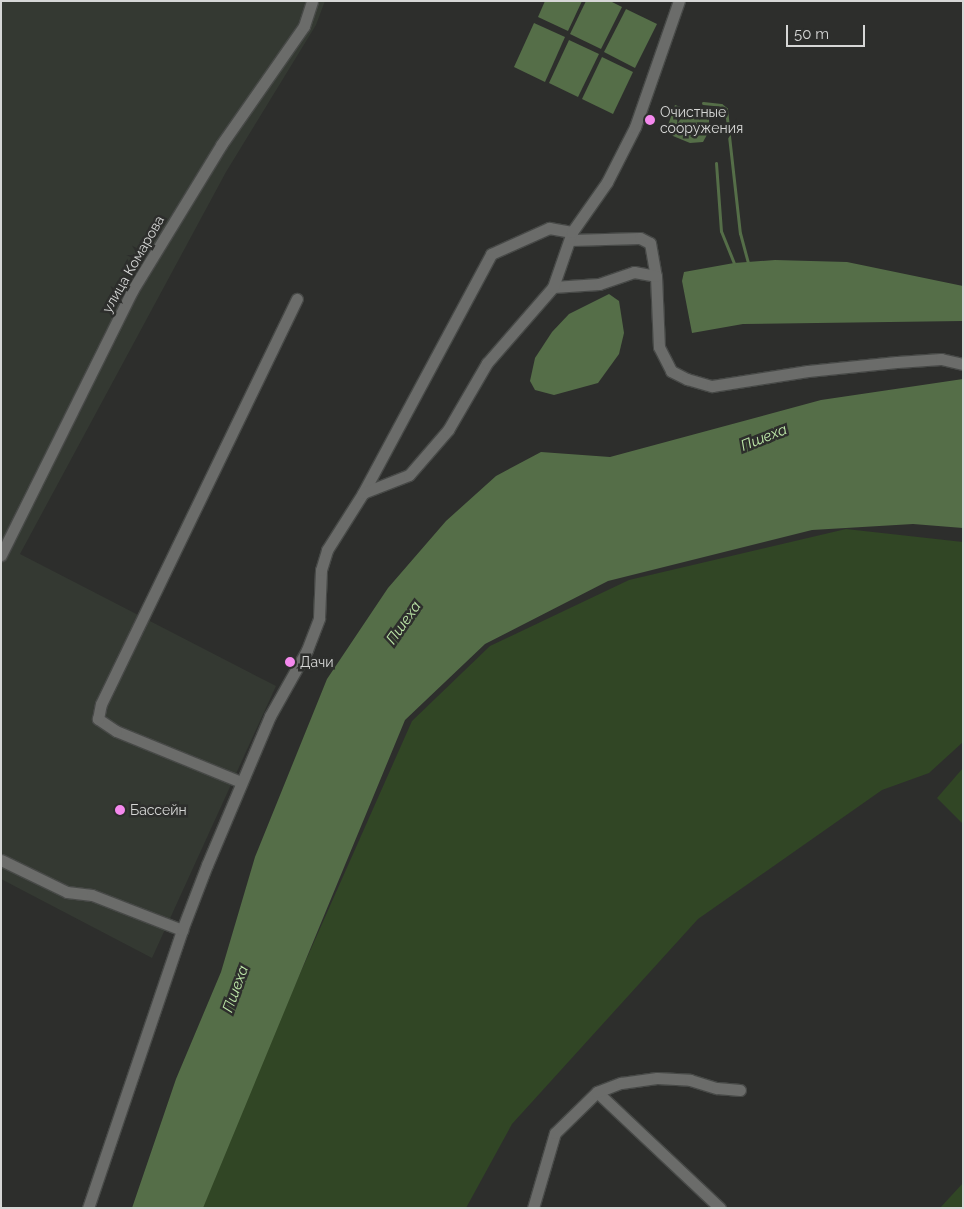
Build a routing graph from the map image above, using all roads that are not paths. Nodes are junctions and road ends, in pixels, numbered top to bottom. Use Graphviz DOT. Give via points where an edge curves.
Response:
graph roads {
  1 [pos="312,1"];
  2 [pos="680,1"];
  3 [pos="571,236"];
  4 [pos="656,276"];
  5 [pos="553,288"];
  6 [pos="297,299"];
  7 [pos="963,364"];
  8 [pos="363,493"];
  9 [pos="1,555"];
  10 [pos="241,782"];
  11 [pos="1,860"];
  12 [pos="182,930"];
  13 [pos="740,1090"];
  14 [pos="597,1092"];
  15 [pos="88,1208"];
  16 [pos="533,1208"];
  17 [pos="720,1208"];
  1 -- 9 [label="lane, улица Комарова" via="304,26 221,146 132,291"];
  2 -- 3 [label="lane" via="635,127 607,182"];
  3 -- 4 [label="lane" via="640,238 650,243"];
  3 -- 5 [label="lane"];
  3 -- 8 [label="lane" via="549,228 491,254"];
  4 -- 5 [label="lane" via="634,272 599,284"];
  4 -- 7 [label="lane" via="659,348 671,370 712,386 808,371 897,362 941,359"];
  5 -- 8 [label="lane" via="487,363 448,430 409,475"];
  6 -- 10 [label="lane" via="101,704 98,719 116,731"];
  8 -- 10 [label="lane" via="326,550 321,570 319,618 307,650 270,716"];
  10 -- 12 [label="lane"];
  11 -- 12 [label="lane" via="67,892 92,895"];
  12 -- 15 [label="lane"];
  13 -- 14 [label="lane" via="717,1088 690,1080 657,1078 621,1082"];
  14 -- 16 [label="lane" via="555,1133"];
  14 -- 17 [label="lane"];
}
